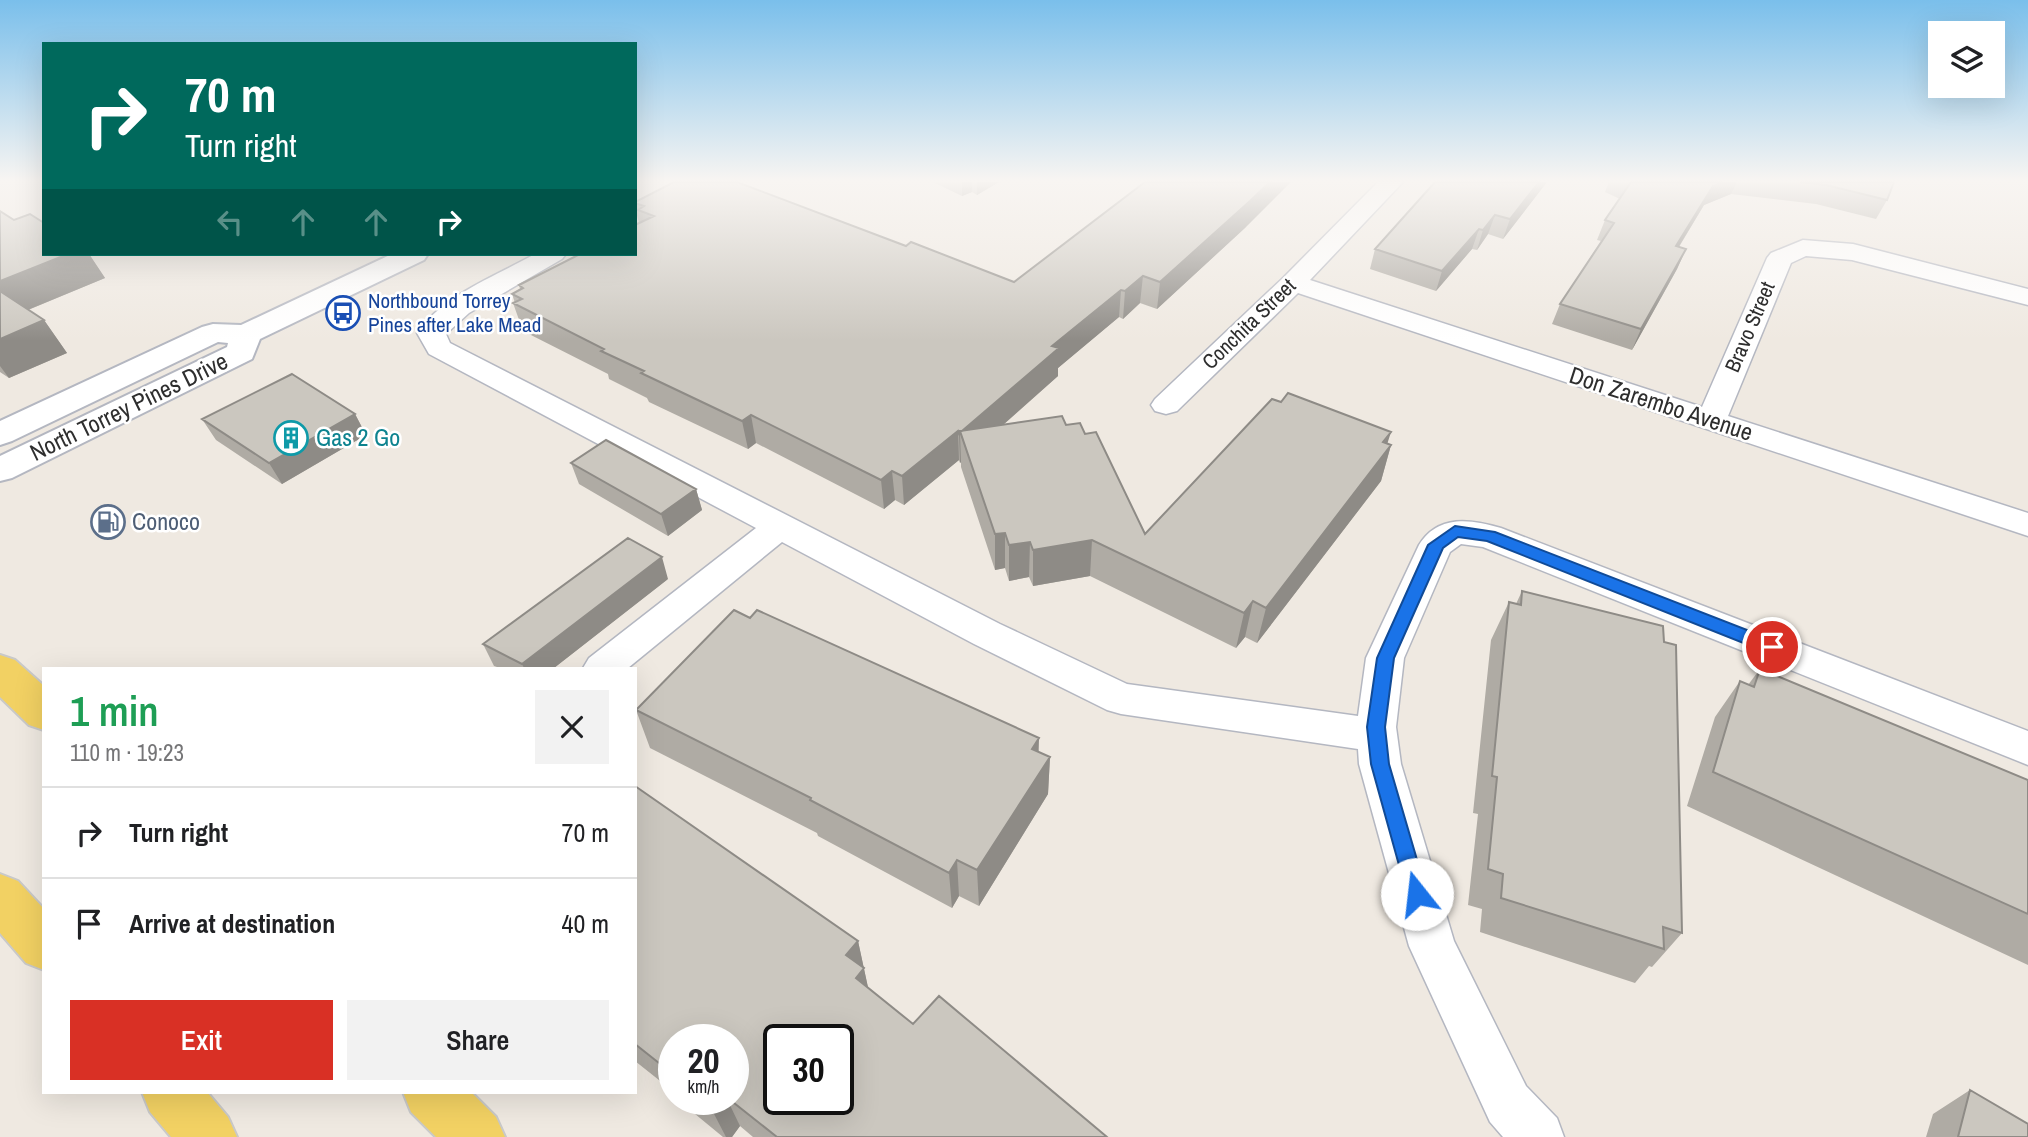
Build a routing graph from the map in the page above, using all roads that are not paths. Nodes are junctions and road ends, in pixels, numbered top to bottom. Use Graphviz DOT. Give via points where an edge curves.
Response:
graph roads {
  1 [pos="1339,235"];
  2 [pos="411,256"];
  3 [pos="549,256"];
  4 [pos="1293,282"];
  5 [pos="2028,297"];
  6 [pos="246,334"];
  7 [pos="1166,405"];
  8 [pos="1711,420"];
  9 [pos="0,434"];
  10 [pos="0,470"];
  11 [pos="2028,525"];
  12 [pos="780,526"];
  13 [pos="603,667"];
  14 [pos="0,671"];
  15 [pos="42,711"];
  16 [pos="1378,733"];
  17 [pos="2028,748"];
  18 [pos="0,897"];
  19 [pos="42,944"];
  20 [pos="172,1094"];
  21 [pos="432,1094"];
  22 [pos="208,1137"];
  23 [pos="476,1137"];
  24 [pos="1538,1137"];
  1 -- 4 [label="street, Conchita Street"];
  2 -- 6 [label="main road, North Torrey Pines Drive"];
  3 -- 12 [label="street" via="459,307 431,333 439,348"];
  4 -- 7 [label="street, Conchita Street"];
  4 -- 8 [label="street, Don Zarembo Avenue"];
  5 -- 8 [label="street, Bravo Street" via="1853,252 1803,248 1780,258"];
  6 -- 9 [label="main road, North Torrey Pines Drive" via="213,333"];
  6 -- 10 [label="main road, North Torrey Pines Drive" via="241,352"];
  8 -- 11 [label="street, Don Zarembo Avenue"];
  12 -- 13 [label="street"];
  12 -- 16 [label="street" via="1121,699"];
  14 -- 15 [label="main road"];
  16 -- 17 [label="street" via="1385,658 1436,545 1455,531 1489,536"];
  16 -- 24 [label="street" via="1380,764 1432,946 1508,1104"];
  18 -- 19 [label="main road"];
  20 -- 22 [label="main road"];
  21 -- 23 [label="main road"];
}
